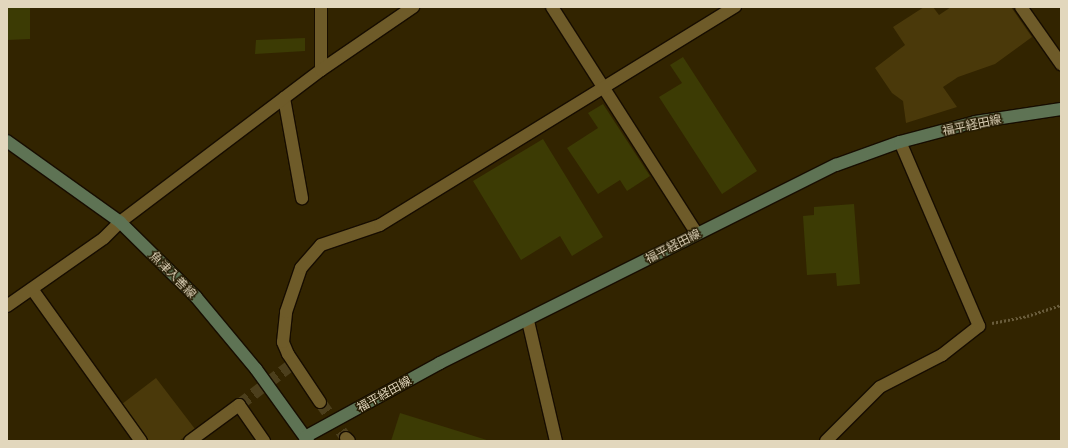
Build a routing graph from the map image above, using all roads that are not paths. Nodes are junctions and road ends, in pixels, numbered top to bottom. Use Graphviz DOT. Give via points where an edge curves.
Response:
graph roads {
  1 [pos="321,7"];
  2 [pos="413,7"];
  3 [pos="552,7"];
  4 [pos="734,7"];
  5 [pos="1021,7"];
  6 [pos="1061,64"];
  7 [pos="321,70"];
  8 [pos="604,89"];
  9 [pos="284,98"];
  10 [pos="1061,109"];
  11 [pos="7,141"];
  12 [pos="900,142"];
  13 [pos="302,198"];
  14 [pos="120,222"];
  15 [pos="697,234"];
  16 [pos="32,289"];
  17 [pos="7,306"];
  18 [pos="528,321"];
  19 [pos="320,402"];
  20 [pos="306,439"];
  21 [pos="141,441"];
  22 [pos="190,441"];
  23 [pos="264,441"];
  24 [pos="556,441"];
  25 [pos="826,441"];
  1 -- 7 [label="street"];
  2 -- 7 [label="street"];
  3 -- 8 [label="street"];
  4 -- 8 [label="street"];
  5 -- 6 [label="street"];
  7 -- 9 [label="street"];
  8 -- 15 [label="street"];
  8 -- 19 [label="street" via="380,225 321,245 301,268 286,312 283,342 288,354"];
  9 -- 13 [label="street"];
  9 -- 14 [label="street"];
  10 -- 12 [label="main road, 福平経田線" via="975,122"];
  11 -- 14 [label="main road, 魚津入善線"];
  12 -- 15 [label="main road, 福平経田線" via="836,165"];
  12 -- 25 [label="street" via="979,326 942,355 880,387"];
  14 -- 16 [label="street" via="104,238"];
  14 -- 20 [label="main road, 魚津入善線" via="196,297 256,368"];
  15 -- 18 [label="main road, 福平経田線"];
  16 -- 17 [label="street"];
  16 -- 21 [label="street"];
  18 -- 20 [label="main road, 福平経田線" via="440,363"];
  18 -- 24 [label="street"];
  22 -- 23 [label="street" via="239,405"];
}
